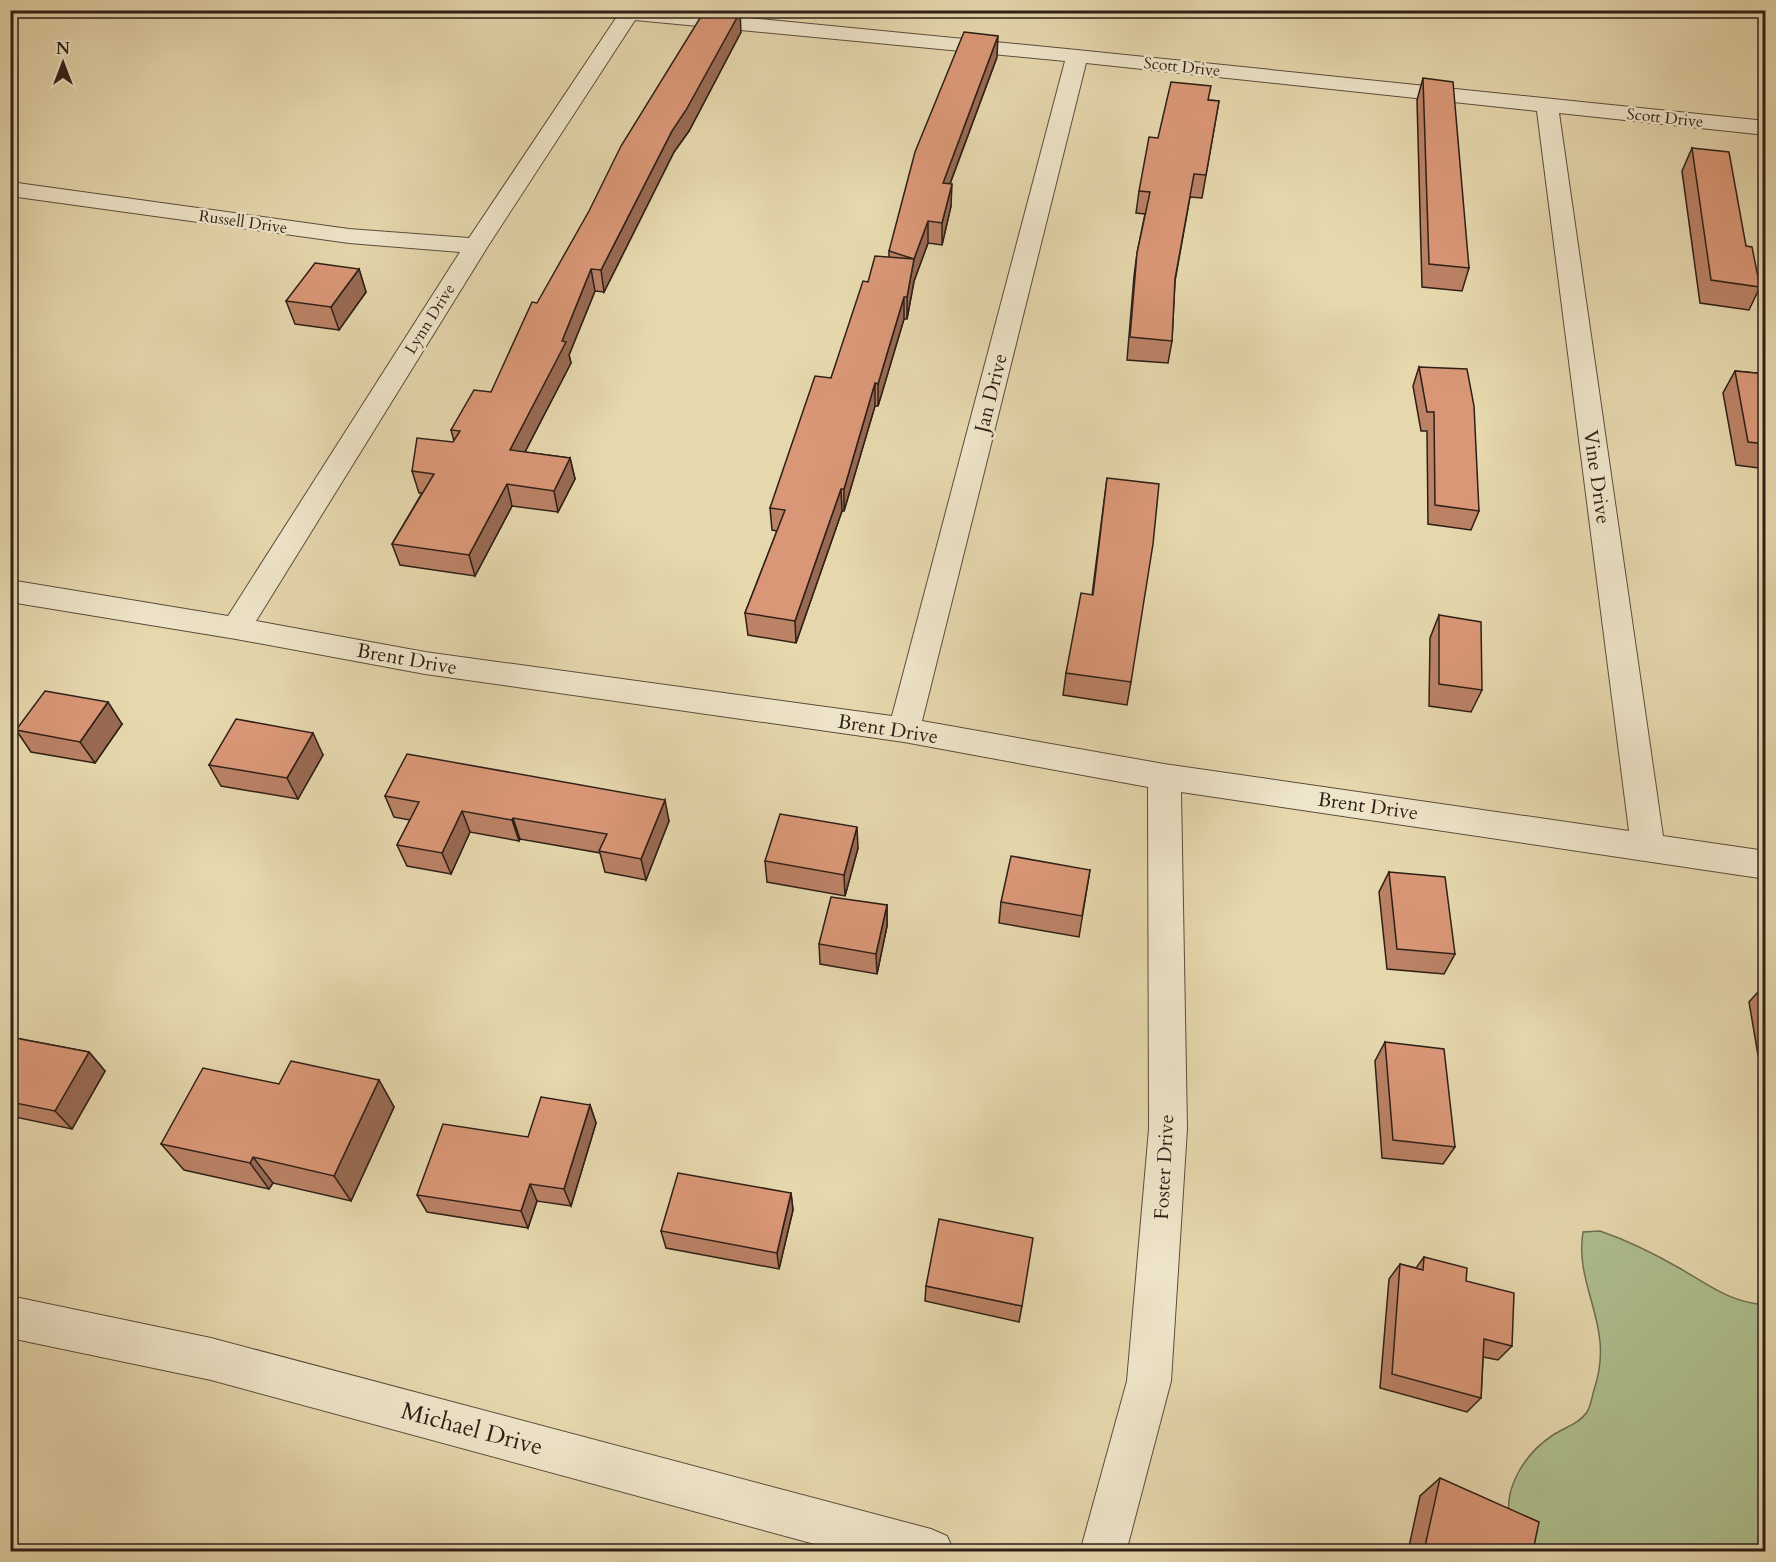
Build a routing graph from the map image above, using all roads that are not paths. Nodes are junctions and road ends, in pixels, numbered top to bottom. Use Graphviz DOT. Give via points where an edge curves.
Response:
graph roads {
  1 [pos="598,10"];
  2 [pos="629,14"];
  3 [pos="1077,56"];
  4 [pos="1547,106"];
  5 [pos="1766,128"];
  6 [pos="10,189"];
  7 [pos="476,246"];
  8 [pos="10,591"];
  9 [pos="236,628"];
  10 [pos="904,730"];
  11 [pos="1164,777"];
  12 [pos="1648,847"];
  13 [pos="1766,865"];
  14 [pos="10,1317"];
  15 [pos="931,1551"];
  16 [pos="1103,1551"];
  1 -- 2 [label="street, Scott Drive"];
  2 -- 3 [label="street, Scott Drive"];
  2 -- 7 [label="street, Lynn Drive"];
  3 -- 4 [label="street, Scott Drive"];
  3 -- 10 [label="street, Jan Drive"];
  4 -- 5 [label="street, Scott Drive"];
  4 -- 12 [label="street, Vine Drive"];
  6 -- 7 [label="street, Russell Drive" via="349,236"];
  7 -- 9 [label="street, Lynn Drive"];
  8 -- 9 [label="street, Brent Drive"];
  9 -- 10 [label="street, Brent Drive" via="425,663"];
  10 -- 11 [label="street, Brent Drive"];
  11 -- 12 [label="street, Brent Drive"];
  11 -- 16 [label="street, Foster Drive" via="1168,1129 1150,1369"];
  12 -- 13 [label="street, Brent Drive"];
  14 -- 15 [label="street, Michael Drive" via="211,1359"];
}
